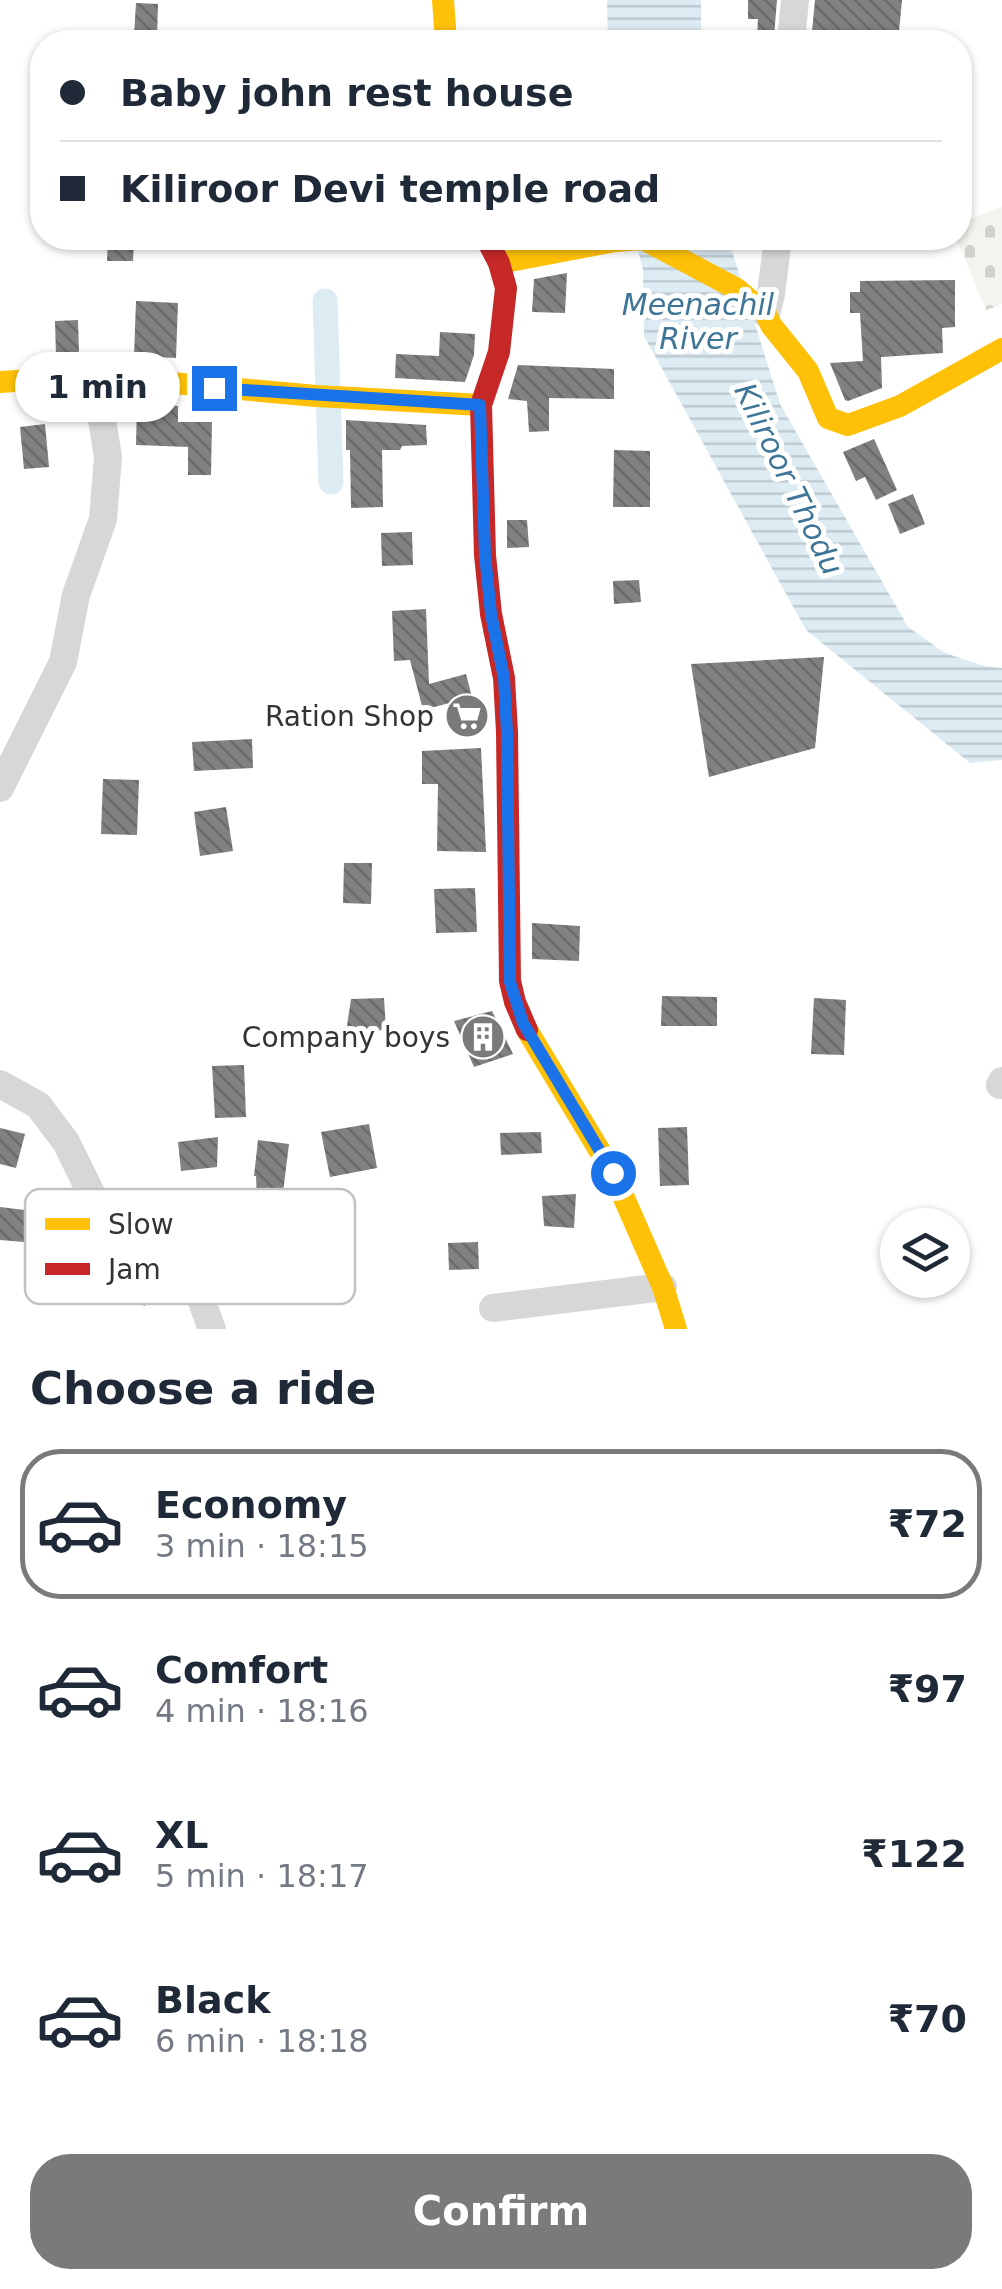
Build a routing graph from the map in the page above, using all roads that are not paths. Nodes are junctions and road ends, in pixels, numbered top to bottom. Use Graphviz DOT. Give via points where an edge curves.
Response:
graph roads {
  1 [pos="443,0"];
  2 [pos="795,0"];
  3 [pos="445,30"];
  4 [pos="792,30"];
  5 [pos="492,250"];
  6 [pos="567,250"];
  7 [pos="665,250"];
  8 [pos="776,250"];
  9 [pos="498,263"];
  10 [pos="760,310"];
  11 [pos="1002,349"];
  12 [pos="94,376"];
  13 [pos="0,382"];
  14 [pos="480,405"];
  15 [pos="0,788"];
  16 [pos="0,1084"];
  17 [pos="90,1189"];
  18 [pos="663,1287"];
  19 [pos="203,1304"];
  20 [pos="493,1308"];
  21 [pos="212,1329"];
  22 [pos="676,1329"];
  1 -- 3 [label="main road"];
  2 -- 4 [label="street"];
  5 -- 9 [label="main road"];
  6 -- 9 [label="main road"];
  7 -- 10 [label="main road" via="737,289"];
  8 -- 10 [label="street" via="771,294"];
  9 -- 14 [label="main road" via="506,288 499,352"];
  10 -- 11 [label="main road" via="808,371 828,418 848,425 900,406"];
  12 -- 13 [label="main road"];
  12 -- 14 [label="main road"];
  12 -- 15 [label="street" via="108,457 103,518 76,595 63,662"];
  14 -- 18 [label="main road" via="485,555 507,732 510,982 523,1023 613,1173"];
  16 -- 17 [label="street" via="38,1105"];
  18 -- 20 [label="street"];
  18 -- 22 [label="main road"];
  19 -- 21 [label="street"];
}
